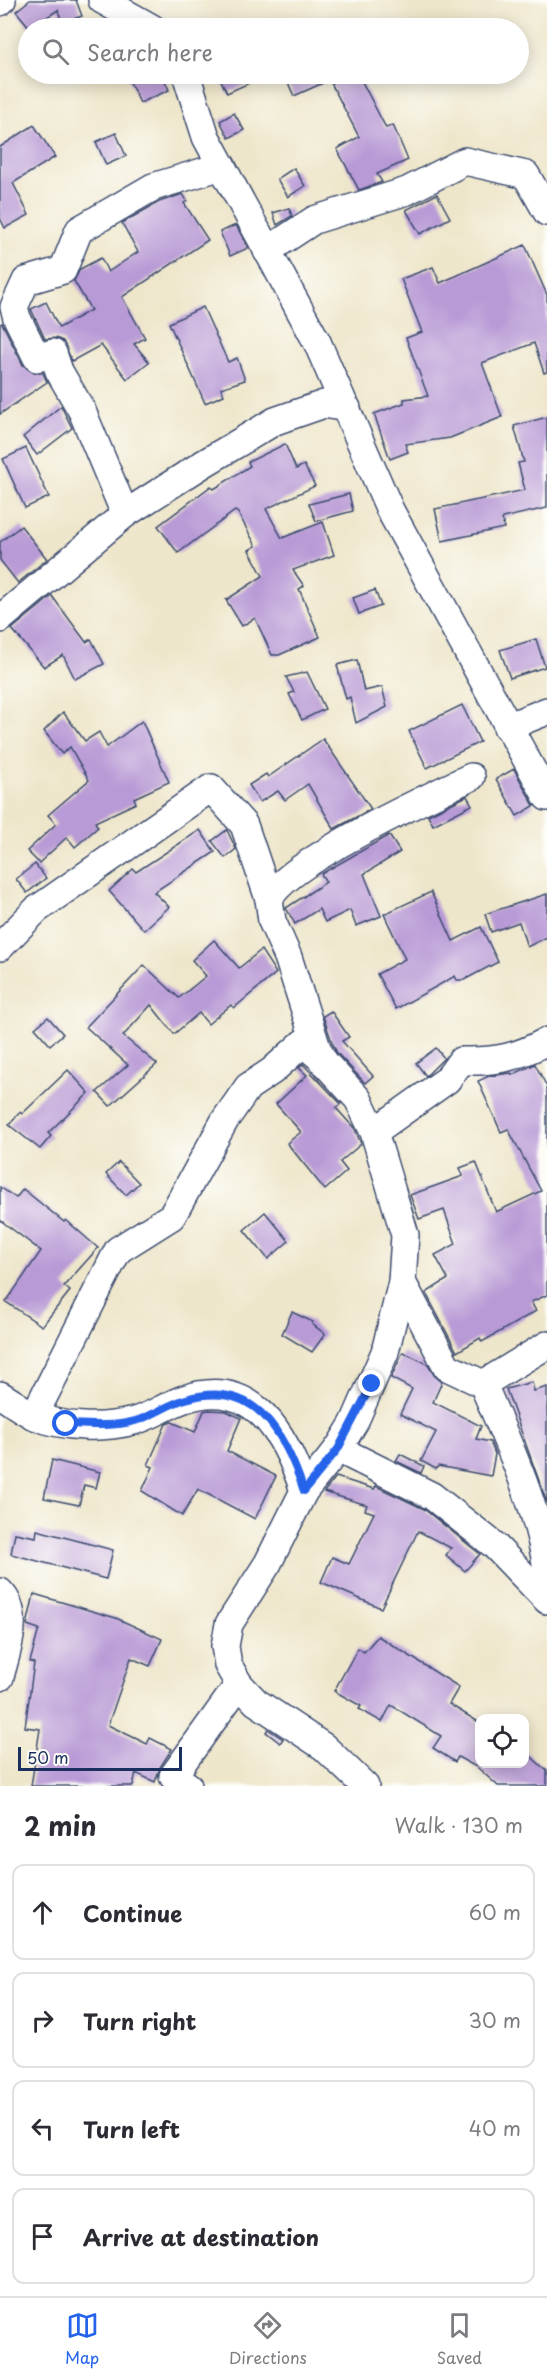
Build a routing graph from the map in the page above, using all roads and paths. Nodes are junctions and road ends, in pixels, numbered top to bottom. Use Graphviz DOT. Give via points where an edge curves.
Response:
graph roads {
  1 [pos="102,0"];
  2 [pos="134,18"];
  3 [pos="189,84"];
  4 [pos="222,166"];
  5 [pos="547,212"];
  6 [pos="267,251"];
  7 [pos="346,408"];
  8 [pos="125,514"];
  9 [pos="0,619"];
  10 [pos="547,711"];
  11 [pos="507,727"];
  12 [pos="471,777"];
  13 [pos="547,797"];
  14 [pos="269,899"];
  15 [pos="0,947"];
  16 [pos="547,1041"];
  17 [pos="324,1062"];
  18 [pos="374,1132"];
  19 [pos="402,1282"];
  20 [pos="547,1345"];
  21 [pos="483,1384"];
  22 [pos="0,1395"];
  23 [pos="34,1416"];
  24 [pos="338,1449"];
  25 [pos="304,1491"];
  26 [pos="547,1569"];
  27 [pos="0,1592"];
  28 [pos="547,1600"];
  29 [pos="0,1677"];
  30 [pos="239,1684"];
  31 [pos="188,1786"];
  32 [pos="365,1786"];
  1 -- 2 [label="street"];
  3 -- 4 [label="street" via="206,137"];
  4 -- 6 [label="street"];
  4 -- 8 [label="street" via="153,187 79,230 63,270 26,282 14,307 37,358 53,353"];
  5 -- 6 [label="street" via="526,175 465,161 407,191 314,220"];
  6 -- 7 [label="street" via="317,342"];
  7 -- 8 [label="street" via="324,404 275,421"];
  7 -- 11 [label="street" via="390,510"];
  8 -- 9 [label="street"];
  10 -- 11 [label="street"];
  11 -- 13 [label="street"];
  12 -- 14 [label="street" via="396,813 305,866 273,891"];
  14 -- 15 [label="street" via="244,825 211,788 36,910"];
  14 -- 17 [label="street" via="272,921"];
  16 -- 18 [label="street" via="526,1053 493,1062 460,1061 447,1080"];
  17 -- 18 [label="street" via="358,1098"];
  17 -- 23 [label="street" via="303,1043 248,1087 225,1120 172,1216 118,1250"];
  18 -- 19 [label="street" via="405,1234"];
  19 -- 21 [label="street" via="447,1367"];
  19 -- 24 [label="street" via="385,1352 354,1423"];
  20 -- 21 [label="street"];
  21 -- 26 [label="street" via="529,1494"];
  22 -- 23 [label="street"];
  23 -- 25 [label="street" via="94,1426 132,1421 184,1399 207,1394 250,1402 274,1427 296,1466"];
  24 -- 25 [label="street"];
  24 -- 28 [label="street" via="432,1496 494,1545"];
  25 -- 30 [label="street" via="268,1563 229,1624 225,1646 228,1665"];
  27 -- 29 [label="street" via="10,1612 11,1631"];
  30 -- 31 [label="street" via="173,1776"];
  30 -- 32 [label="street" via="256,1702 324,1747"];
}
